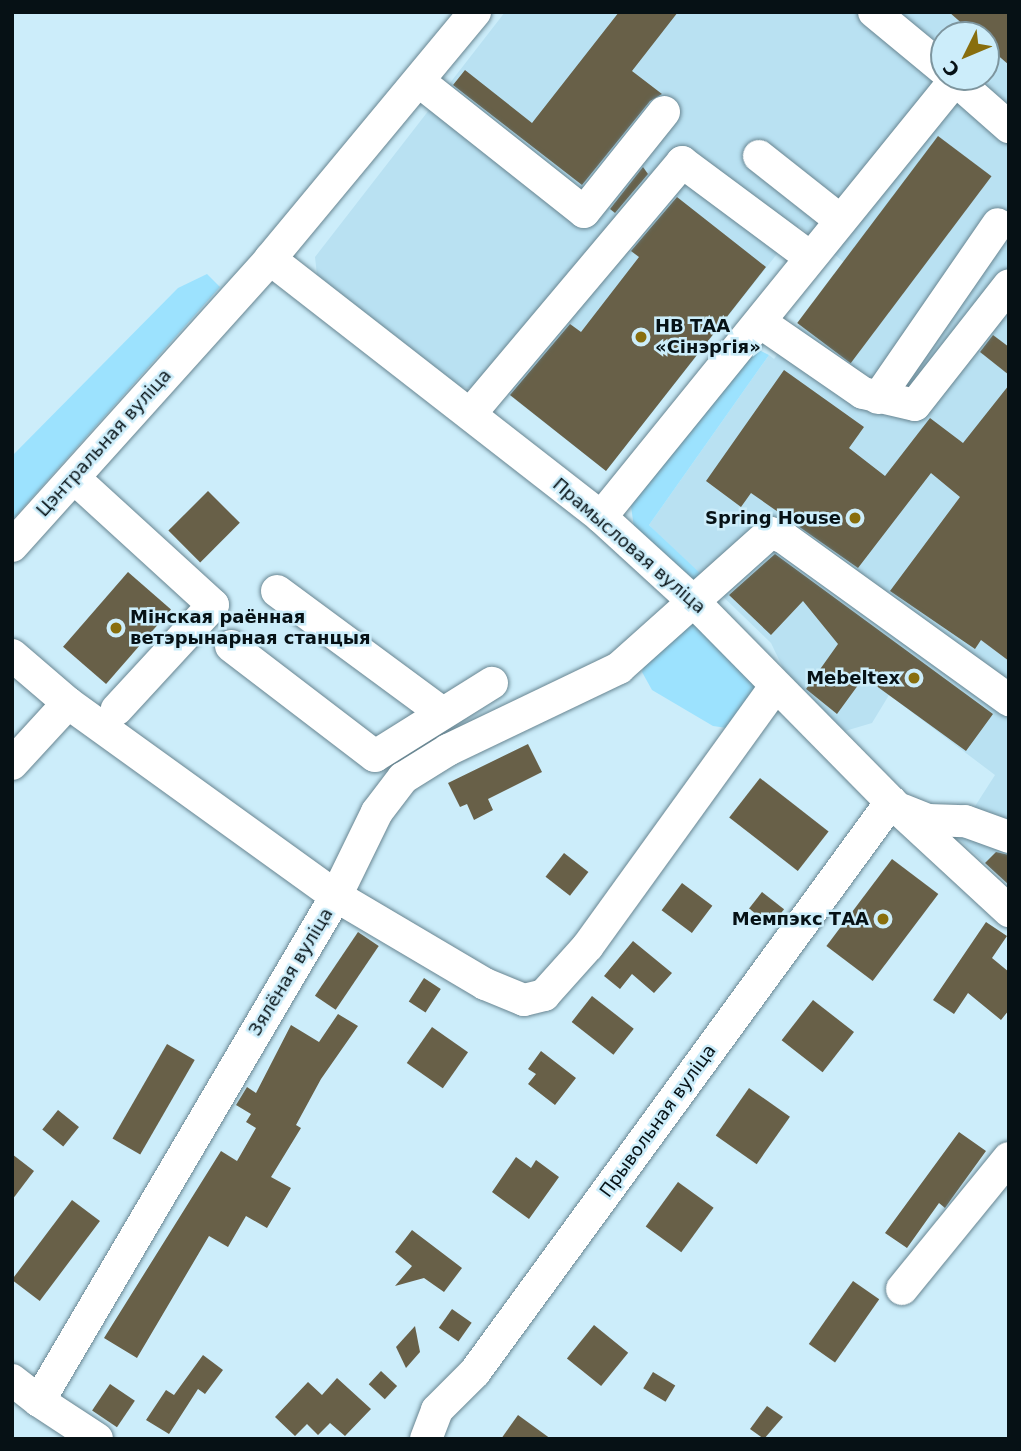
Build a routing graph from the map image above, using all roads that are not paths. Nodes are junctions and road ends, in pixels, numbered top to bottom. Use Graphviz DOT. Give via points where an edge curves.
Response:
graph roads {
  1 [pos="475,12"];
  2 [pos="874,12"];
  3 [pos="930,59"];
  4 [pos="420,82"];
  5 [pos="939,91"];
  6 [pos="968,91"];
  7 [pos="664,112"];
  8 [pos="1009,127"];
  9 [pos="759,156"];
  10 [pos="840,220"];
  11 [pos="998,224"];
  12 [pos="810,257"];
  13 [pos="270,259"];
  14 [pos="1009,285"];
  15 [pos="760,321"];
  16 [pos="878,398"];
  17 [pos="471,413"];
  18 [pos="74,478"];
  19 [pos="601,517"];
  20 [pos="12,546"];
  21 [pos="277,591"];
  22 [pos="693,601"];
  23 [pos="231,646"];
  24 [pos="12,656"];
  25 [pos="492,683"];
  26 [pos="774,688"];
  27 [pos="1009,700"];
  28 [pos="68,703"];
  29 [pos="117,709"];
  30 [pos="441,712"];
  31 [pos="12,764"];
  32 [pos="894,805"];
  33 [pos="1009,837"];
  34 [pos="336,896"];
  35 [pos="1009,911"];
  36 [pos="1009,1158"];
  37 [pos="902,1289"];
  38 [pos="12,1380"];
  39 [pos="39,1401"];
  40 [pos="97,1439"];
  41 [pos="426,1439"];
  1 -- 4 [label="street"];
  2 -- 3 [label="street"];
  4 -- 7 [label="street" via="584,212"];
  4 -- 13 [label="street"];
  5 -- 10 [label="street"];
  6 -- 8 [label="street"];
  9 -- 10 [label="street"];
  10 -- 12 [label="street"];
  11 -- 16 [label="street"];
  12 -- 15 [label="street"];
  12 -- 17 [label="street" via="682,162"];
  13 -- 17 [label="street, Прамысловая вуліца"];
  13 -- 18 [label="street, Цэнтральная вуліца"];
  14 -- 16 [label="street" via="915,405"];
  15 -- 16 [label="street" via="863,393"];
  15 -- 19 [label="street"];
  17 -- 19 [label="street, Прамысловая вуліца"];
  18 -- 20 [label="street, Цэнтральная вуліца"];
  18 -- 29 [label="street" via="213,605"];
  19 -- 22 [label="street, Прамысловая вуліца"];
  21 -- 30 [label="street"];
  22 -- 26 [label="street, Прамысловая вуліца"];
  22 -- 27 [label="street, Зялёная вуліца" via="770,533 783,537"];
  22 -- 34 [label="street, Зялёная вуліца" via="620,668 448,750 403,778 377,811"];
  23 -- 30 [label="street" via="375,756"];
  24 -- 28 [label="street"];
  25 -- 30 [label="street"];
  26 -- 32 [label="street, Прамысловая вуліца"];
  26 -- 34 [label="street" via="662,849 544,995 524,1000 485,984"];
  28 -- 31 [label="street"];
  28 -- 34 [label="street"];
  32 -- 33 [label="street" via="928,820 965,821"];
  32 -- 35 [label="street, Прамысловая вуліца"];
  32 -- 41 [label="street, Прывольная вуліца" via="475,1372 437,1410"];
  34 -- 39 [label="street, Зялёная вуліца"];
  36 -- 37 [label="street"];
  38 -- 39 [label="street"];
  39 -- 40 [label="street"];
}
